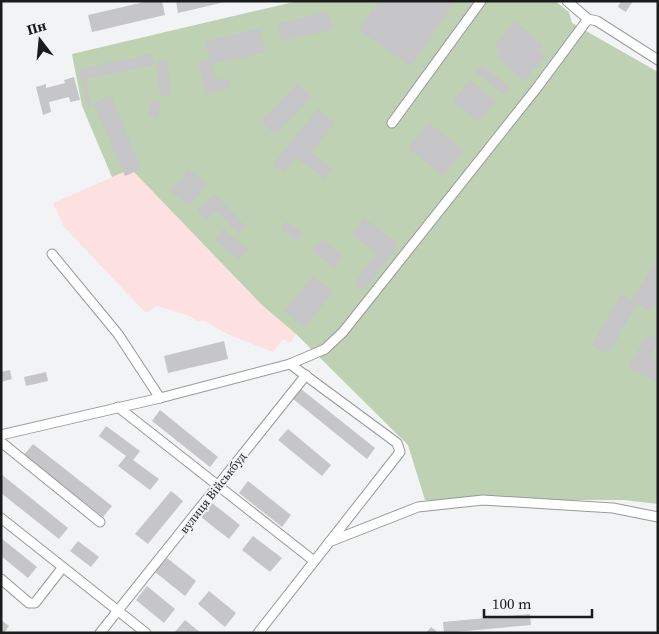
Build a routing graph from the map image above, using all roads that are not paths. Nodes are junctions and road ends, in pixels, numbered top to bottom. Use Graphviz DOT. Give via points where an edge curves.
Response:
graph roads {
  1 [pos="481,1"];
  2 [pos="567,1"];
  3 [pos="588,19"];
  4 [pos="658,60"];
  5 [pos="392,123"];
  6 [pos="52,254"];
  7 [pos="290,364"];
  8 [pos="306,375"];
  9 [pos="160,398"];
  10 [pos="118,408"];
  11 [pos="1,434"];
  12 [pos="1,442"];
  13 [pos="218,485"];
  14 [pos="658,517"];
  15 [pos="1,518"];
  16 [pos="100,522"];
  17 [pos="329,542"];
  18 [pos="314,561"];
  19 [pos="63,567"];
  20 [pos="1,579"];
  21 [pos="119,610"];
  22 [pos="260,632"];
  23 [pos="100,633"];
  24 [pos="146,633"];
  1 -- 5 [label="street"];
  2 -- 3 [label="street"];
  3 -- 4 [label="street" via="597,21"];
  3 -- 7 [label="street" via="343,332 325,349"];
  6 -- 9 [label="street" via="118,334"];
  7 -- 8 [label="street"];
  7 -- 9 [label="street"];
  8 -- 13 [label="street, вулиця Військбуд"];
  8 -- 17 [label="street" via="400,447 400,452"];
  9 -- 10 [label="street"];
  10 -- 11 [label="street"];
  10 -- 13 [label="street"];
  12 -- 16 [label="street"];
  13 -- 18 [label="street"];
  13 -- 21 [label="street, вулиця Військбуд"];
  14 -- 17 [label="street" via="613,508 483,500 418,507"];
  15 -- 19 [label="street"];
  17 -- 18 [label="street"];
  18 -- 22 [label="street"];
  19 -- 20 [label="street" via="36,603 29,603"];
  19 -- 21 [label="street"];
  21 -- 23 [label="street, вулиця Військбуд"];
  21 -- 24 [label="street"];
}
